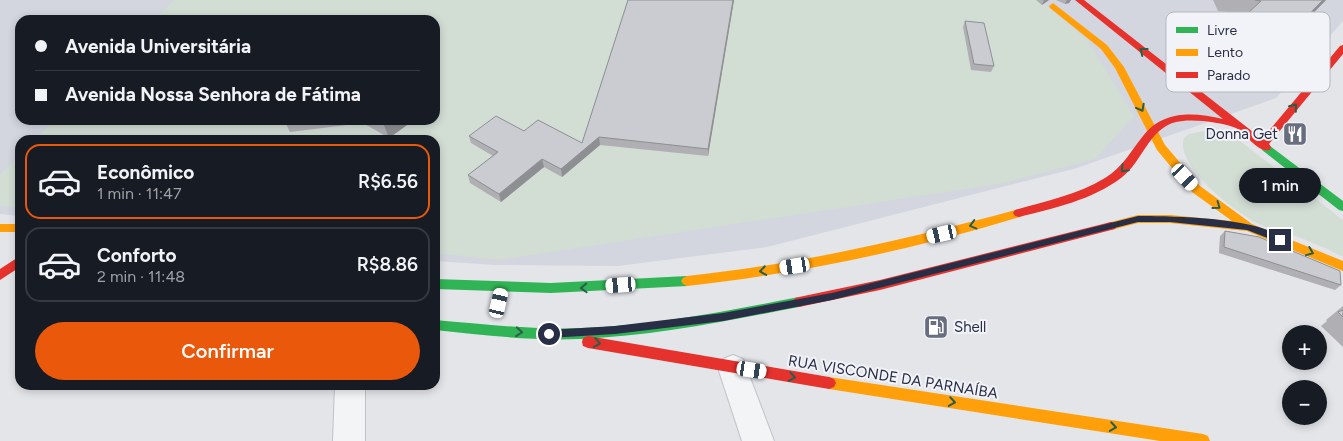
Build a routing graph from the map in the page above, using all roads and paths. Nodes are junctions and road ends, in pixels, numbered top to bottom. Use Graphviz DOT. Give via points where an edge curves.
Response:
graph roads {
  1 [pos="1080,0"];
  2 [pos="1053,6"];
  3 [pos="1342,51"];
  4 [pos="1330,65"];
  5 [pos="1166,69"];
  6 [pos="1195,92"];
  7 [pos="1308,92"];
  8 [pos="1236,125"];
  9 [pos="1153,130"];
  10 [pos="1263,145"];
  11 [pos="1307,178"];
  12 [pos="1325,180"];
  13 [pos="1343,207"];
  14 [pos="1248,227"];
  15 [pos="0,228"];
  16 [pos="15,228"];
  17 [pos="15,265"];
  18 [pos="1343,266"];
  19 [pos="2,274"];
  20 [pos="15,275"];
  21 [pos="440,285"];
  22 [pos="440,326"];
  23 [pos="549,334"];
  24 [pos="733,368"];
  25 [pos="350,390"];
  26 [pos="349,441"];
  27 [pos="758,441"];
  28 [pos="1203,441"];
  5 -- 1 [label="main road, one-way"];
  2 -- 9 [label="main road, one-way" via="1104,47 1119,67"];
  4 -- 3 [label="main road, one-way"];
  8 -- 6 [label="main road, one-way"];
  10 -- 7 [label="main road, one-way"];
  8 -- 9 [label="main road" via="1185,116 1162,122"];
  8 -- 10 [label="main road"];
  9 -- 14 [label="main road, one-way" via="1174,165 1196,189"];
  9 -- 21 [label="main road, one-way" via="1140,151 1119,174 1092,188 944,237 743,274 501,293"];
  10 -- 11 [label="main road"];
  11 -- 12 [label="main road"];
  11 -- 13 [label="main road"];
  14 -- 18 [label="main road, one-way"];
  14 -- 23 [label="main road" via="1138,219 958,260 832,296 723,317"];
  15 -- 16 [label="main road"];
  17 -- 19 [label="main road"];
  19 -- 20 [label="main road"];
  22 -- 23 [label="main road, one-way" via="493,326"];
  23 -- 24 [label="main road, RUA VISCONDE DA PARNAÍBA, one-way"];
  24 -- 27 [label="street"];
  24 -- 28 [label="main road, RUA VISCONDE DA PARNAÍBA, one-way"];
  25 -- 26 [label="street"];
}
